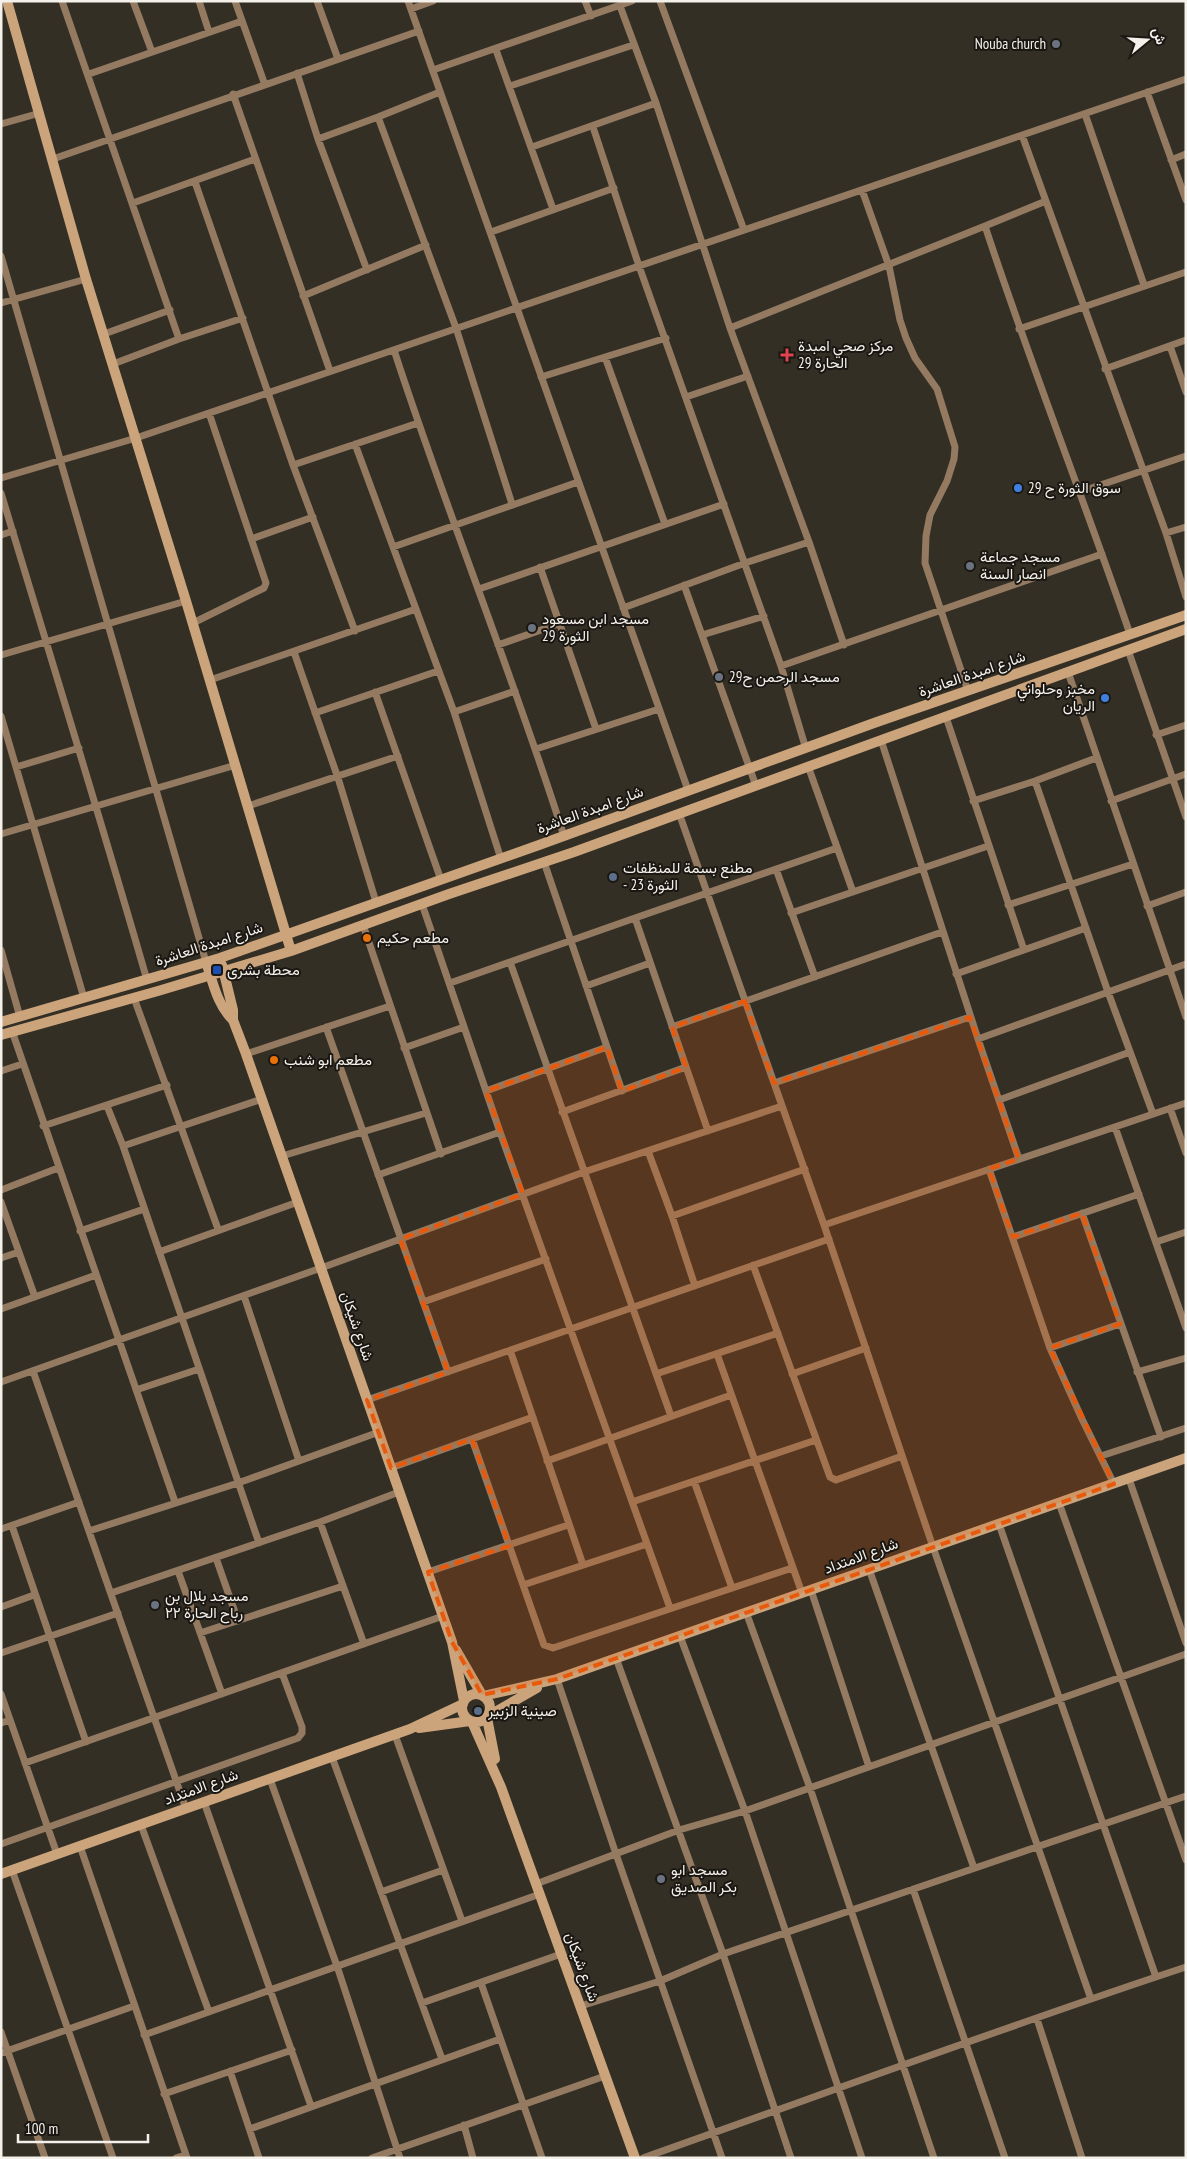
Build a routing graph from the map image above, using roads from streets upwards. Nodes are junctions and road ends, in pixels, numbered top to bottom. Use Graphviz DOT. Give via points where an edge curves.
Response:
graph roads {
  1 [pos="7,1"];
  2 [pos="62,1"];
  3 [pos="133,1"];
  4 [pos="199,1"];
  5 [pos="236,1"];
  6 [pos="317,1"];
  7 [pos="408,1"];
  8 [pos="433,1"];
  9 [pos="585,1"];
  10 [pos="632,1"];
  11 [pos="660,1"];
  12 [pos="620,6"];
  13 [pos="411,9"];
  14 [pos="591,16"];
  15 [pos="242,20"];
  16 [pos="419,30"];
  17 [pos="209,32"];
  18 [pos="633,45"];
  19 [pos="496,50"];
  20 [pos="152,52"];
  21 [pos="338,59"];
  22 [pos="433,70"];
  23 [pos="297,73"];
  24 [pos="89,74"];
  25 [pos="1186,79"];
  26 [pos="265,85"];
  27 [pos="510,86"];
  28 [pos="440,92"];
  29 [pos="1147,92"];
  30 [pos="233,94"];
  31 [pos="656,103"];
  32 [pos="40,113"];
  33 [pos="1084,114"];
  34 [pos="378,118"];
  35 [pos="1,124"];
  36 [pos="593,127"];
  37 [pos="1022,135"];
  38 [pos="110,138"];
  39 [pos="318,139"];
  40 [pos="532,147"];
  41 [pos="1186,154"];
  42 [pos="53,159"];
  43 [pos="256,159"];
  44 [pos="1171,160"];
  45 [pos="195,182"];
  46 [pos="614,188"];
  47 [pos="862,190"];
  48 [pos="1186,200"];
  49 [pos="1046,201"];
  50 [pos="133,203"];
  51 [pos="553,209"];
  52 [pos="985,226"];
  53 [pos="744,230"];
  54 [pos="491,232"];
  55 [pos="702,244"];
  56 [pos="426,245"];
  57 [pos="1,256"];
  58 [pos="639,266"];
  59 [pos="889,266"];
  60 [pos="367,270"];
  61 [pos="1186,272"];
  62 [pos="86,278"];
  63 [pos="1144,285"];
  64 [pos="303,296"];
  65 [pos="14,300"];
  66 [pos="1,303"];
  67 [pos="1083,306"];
  68 [pos="518,307"];
  69 [pos="170,310"];
  70 [pos="243,318"];
  71 [pos="456,328"];
  72 [pos="730,328"];
  73 [pos="1019,330"];
  74 [pos="104,334"];
  75 [pos="666,338"];
  76 [pos="179,339"];
  77 [pos="1186,340"];
  78 [pos="1170,346"];
  79 [pos="394,350"];
  80 [pos="605,357"];
  81 [pos="113,364"];
  82 [pos="1105,369"];
  83 [pos="330,371"];
  84 [pos="748,376"];
  85 [pos="541,377"];
  86 [pos="1186,392"];
  87 [pos="268,393"];
  88 [pos="686,397"];
  89 [pos="209,413"];
  90 [pos="418,423"];
  91 [pos="136,438"];
  92 [pos="355,444"];
  93 [pos="1186,456"];
  94 [pos="61,461"];
  95 [pos="293,465"];
  96 [pos="1143,470"];
  97 [pos="1,478"];
  98 [pos="578,482"];
  99 [pos="1080,492"];
  100 [pos="1,493"];
  101 [pos="512,504"];
  102 [pos="724,504"];
  103 [pos="312,517"];
  104 [pos="665,524"];
  105 [pos="455,525"];
  106 [pos="1186,527"];
  107 [pos="13,531"];
  108 [pos="1166,533"];
  109 [pos="1,535"];
  110 [pos="251,539"];
  111 [pos="809,542"];
  112 [pos="601,545"];
  113 [pos="393,547"];
  114 [pos="1102,554"];
  115 [pos="745,563"];
  116 [pos="540,567"];
  117 [pos="684,585"];
  118 [pos="479,589"];
  119 [pos="1186,597"];
  120 [pos="186,600"];
  121 [pos="624,608"];
  122 [pos="416,609"];
  123 [pos="941,611"];
  124 [pos="1186,615"];
  125 [pos="764,616"];
  126 [pos="193,623"];
  127 [pos="561,623"];
  128 [pos="108,624"];
  129 [pos="1186,629"];
  130 [pos="355,631"];
  131 [pos="1130,634"];
  132 [pos="702,636"];
  133 [pos="45,642"];
  134 [pos="498,645"];
  135 [pos="844,645"];
  136 [pos="1128,650"];
  137 [pos="294,652"];
  138 [pos="1,655"];
  139 [pos="781,666"];
  140 [pos="438,671"];
  141 [pos="1068,672"];
  142 [pos="210,680"];
  143 [pos="515,691"];
  144 [pos="968,691"];
  145 [pos="375,692"];
  146 [pos="659,709"];
  147 [pos="454,712"];
  148 [pos="315,713"];
  149 [pos="1,716"];
  150 [pos="946,717"];
  151 [pos="1186,726"];
  152 [pos="596,730"];
  153 [pos="1156,735"];
  154 [pos="881,740"];
  155 [pos="79,748"];
  156 [pos="536,749"];
  157 [pos="806,749"];
  158 [pos="398,756"];
  159 [pos="1096,758"];
  160 [pos="236,765"];
  161 [pos="808,766"];
  162 [pos="16,767"];
  163 [pos="749,768"];
  164 [pos="1186,774"];
  165 [pos="338,778"];
  166 [pos="1173,779"];
  167 [pos="1035,781"];
  168 [pos="756,786"];
  169 [pos="156,790"];
  170 [pos="688,790"];
  171 [pos="973,801"];
  172 [pos="1111,801"];
  173 [pos="97,806"];
  174 [pos="248,806"];
  175 [pos="679,814"];
  176 [pos="1186,817"];
  177 [pos="34,824"];
  178 [pos="1,834"];
  179 [pos="564,836"];
  180 [pos="988,846"];
  181 [pos="837,848"];
  182 [pos="521,851"];
  183 [pos="501,859"];
  184 [pos="544,862"];
  185 [pos="1132,864"];
  186 [pos="526,868"];
  187 [pos="776,869"];
  188 [pos="923,869"];
  189 [pos="441,880"];
  190 [pos="1071,884"];
  191 [pos="706,892"];
  192 [pos="853,892"];
  193 [pos="1186,892"];
  194 [pos="376,902"];
  195 [pos="422,904"];
  196 [pos="1008,905"];
  197 [pos="1147,906"];
  198 [pos="791,913"];
  199 [pos="635,918"];
  200 [pos="363,925"];
  201 [pos="1086,928"];
  202 [pos="942,932"];
  203 [pos="285,934"];
  204 [pos="571,940"];
  205 [pos="1,950"];
  206 [pos="1024,950"];
  207 [pos="291,951"];
  208 [pos="220,958"];
  209 [pos="206,962"];
  210 [pos="510,962"];
  211 [pos="650,963"];
  212 [pos="1186,964"];
  213 [pos="1169,970"];
  214 [pos="224,971"];
  215 [pos="956,974"];
  216 [pos="211,976"];
  217 [pos="815,976"];
  218 [pos="147,980"];
  219 [pos="450,983"];
  220 [pos="586,986"];
  221 [pos="1108,992"];
  222 [pos="84,998"];
  223 [pos="134,998"];
  224 [pos="745,1001"];
  225 [pos="390,1006"];
  226 [pos="20,1017"];
  227 [pos="970,1017"];
  228 [pos="1186,1017"];
  229 [pos="233,1020"];
  230 [pos="1,1022"];
  231 [pos="326,1027"];
  232 [pos="464,1027"];
  233 [pos="672,1027"];
  234 [pos="12,1032"];
  235 [pos="1,1034"];
  236 [pos="978,1039"];
  237 [pos="607,1047"];
  238 [pos="404,1048"];
  239 [pos="1130,1052"];
  240 [pos="246,1054"];
  241 [pos="22,1064"];
  242 [pos="686,1067"];
  243 [pos="547,1069"];
  244 [pos="1,1071"];
  245 [pos="774,1083"];
  246 [pos="167,1085"];
  247 [pos="486,1090"];
  248 [pos="622,1091"];
  249 [pos="262,1099"];
  250 [pos="999,1100"];
  251 [pos="1186,1103"];
  252 [pos="107,1106"];
  253 [pos="782,1106"];
  254 [pos="1170,1108"];
  255 [pos="562,1112"];
  256 [pos="426,1113"];
  257 [pos="1153,1114"];
  258 [pos="43,1126"];
  259 [pos="182,1126"];
  260 [pos="1115,1127"];
  261 [pos="708,1131"];
  262 [pos="500,1132"];
  263 [pos="362,1133"];
  264 [pos="123,1146"];
  265 [pos="648,1151"];
  266 [pos="1186,1153"];
  267 [pos="441,1154"];
  268 [pos="282,1156"];
  269 [pos="1019,1159"];
  270 [pos="58,1168"];
  271 [pos="989,1169"];
  272 [pos="805,1170"];
  273 [pos="584,1172"];
  274 [pos="378,1176"];
  275 [pos="1,1190"];
  276 [pos="523,1194"];
  277 [pos="1139,1194"];
  278 [pos="1,1202"];
  279 [pos="298,1202"];
  280 [pos="144,1209"];
  281 [pos="1082,1213"];
  282 [pos="672,1216"];
  283 [pos="824,1225"];
  284 [pos="218,1230"];
  285 [pos="80,1231"];
  286 [pos="1186,1232"];
  287 [pos="1012,1237"];
  288 [pos="400,1239"];
  289 [pos="829,1239"];
  290 [pos="1156,1242"];
  291 [pos="19,1252"];
  292 [pos="159,1252"];
  293 [pos="1,1258"];
  294 [pos="546,1259"];
  295 [pos="754,1265"];
  296 [pos="321,1268"];
  297 [pos="96,1275"];
  298 [pos="695,1286"];
  299 [pos="244,1296"];
  300 [pos="35,1297"];
  301 [pos="423,1302"];
  302 [pos="632,1308"];
  303 [pos="1,1309"];
  304 [pos="181,1318"];
  305 [pos="1120,1324"];
  306 [pos="1186,1328"];
  307 [pos="570,1329"];
  308 [pos="778,1333"];
  309 [pos="119,1340"];
  310 [pos="866,1348"];
  311 [pos="1050,1348"];
  312 [pos="510,1350"];
  313 [pos="717,1354"];
  314 [pos="1186,1358"];
  315 [pos="199,1369"];
  316 [pos="33,1371"];
  317 [pos="448,1372"];
  318 [pos="1136,1372"];
  319 [pos="656,1374"];
  320 [pos="792,1374"];
  321 [pos="1,1382"];
  322 [pos="136,1390"];
  323 [pos="731,1395"];
  324 [pos="367,1400"];
  325 [pos="671,1416"];
  326 [pos="533,1417"];
  327 [pos="1186,1428"];
  328 [pos="378,1432"];
  329 [pos="1160,1437"];
  330 [pos="472,1439"];
  331 [pos="609,1439"];
  332 [pos="816,1440"];
  333 [pos="902,1456"];
  334 [pos="1101,1456"];
  335 [pos="1186,1458"];
  336 [pos="299,1460"];
  337 [pos="547,1461"];
  338 [pos="754,1461"];
  339 [pos="391,1468"];
  340 [pos="1129,1479"];
  341 [pos="694,1481"];
  342 [pos="238,1483"];
  343 [pos="1114,1484"];
  344 [pos="400,1492"];
  345 [pos="79,1502"];
  346 [pos="175,1502"];
  347 [pos="632,1502"];
  348 [pos="1059,1503"];
  349 [pos="320,1522"];
  350 [pos="999,1524"];
  351 [pos="568,1525"];
  352 [pos="12,1526"];
  353 [pos="1,1529"];
  354 [pos="89,1531"];
  355 [pos="259,1543"];
  356 [pos="647,1544"];
  357 [pos="509,1546"];
  358 [pos="933,1547"];
  359 [pos="216,1558"];
  360 [pos="583,1565"];
  361 [pos="792,1568"];
  362 [pos="868,1570"];
  363 [pos="178,1571"];
  364 [pos="428,1572"];
  365 [pos="523,1585"];
  366 [pos="343,1586"];
  367 [pos="732,1588"];
  368 [pos="806,1592"];
  369 [pos="111,1593"];
  370 [pos="34,1595"];
  371 [pos="1,1607"];
  372 [pos="670,1608"];
  373 [pos="746,1612"];
  374 [pos="118,1613"];
  375 [pos="443,1616"];
  376 [pos="238,1621"];
  377 [pos="200,1633"];
  378 [pos="680,1636"];
  379 [pos="49,1637"];
  380 [pos="1185,1641"];
  381 [pos="452,1642"];
  382 [pos="364,1644"];
  383 [pos="1,1653"];
  384 [pos="1186,1654"];
  385 [pos="616,1658"];
  386 [pos="282,1673"];
  387 [pos="1121,1678"];
  388 [pos="558,1679"];
  389 [pos="546,1682"];
  390 [pos="1,1694"];
  391 [pos="222,1694"];
  392 [pos="482,1695"];
  393 [pos="1060,1699"];
  394 [pos="463,1702"];
  395 [pos="488,1717"];
  396 [pos="154,1718"];
  397 [pos="10,1720"];
  398 [pos="471,1722"];
  399 [pos="1,1723"];
  400 [pos="995,1723"];
  401 [pos="410,1729"];
  402 [pos="395,1735"];
  403 [pos="86,1742"];
  404 [pos="931,1745"];
  405 [pos="332,1757"];
  406 [pos="25,1762"];
  407 [pos="869,1767"];
  408 [pos="270,1779"];
  409 [pos="176,1781"];
  410 [pos="501,1787"];
  411 [pos="810,1788"];
  412 [pos="1186,1796"];
  413 [pos="204,1802"];
  414 [pos="1165,1803"];
  415 [pos="186,1809"];
  416 [pos="744,1811"];
  417 [pos="1103,1824"];
  418 [pos="141,1825"];
  419 [pos="48,1828"];
  420 [pos="679,1830"];
  421 [pos="1,1844"];
  422 [pos="80,1846"];
  423 [pos="1038,1847"];
  424 [pos="57,1854"];
  425 [pos="616,1854"];
  426 [pos="1186,1860"];
  427 [pos="974,1868"];
  428 [pos="444,1870"];
  429 [pos="6,1872"];
  430 [pos="538,1889"];
  431 [pos="913,1889"];
  432 [pos="381,1892"];
  433 [pos="851,1909"];
  434 [pos="462,1921"];
  435 [pos="786,1932"];
  436 [pos="400,1944"];
  437 [pos="562,1954"];
  438 [pos="723,1954"];
  439 [pos="336,1966"];
  440 [pos="1186,1967"];
  441 [pos="1156,1977"];
  442 [pos="660,1981"];
  443 [pos="481,1984"];
  444 [pos="271,1990"];
  445 [pos="1091,1999"];
  446 [pos="422,2003"];
  447 [pos="134,2006"];
  448 [pos="581,2006"];
  449 [pos="209,2012"];
  450 [pos="1037,2019"];
  451 [pos="68,2030"];
  452 [pos="1,2032"];
  453 [pos="144,2035"];
  454 [pos="500,2039"];
  455 [pos="965,2042"];
  456 [pos="292,2050"];
  457 [pos="4,2052"];
  458 [pos="442,2059"];
  459 [pos="904,2066"];
  460 [pos="230,2071"];
  461 [pos="605,2076"];
  462 [pos="375,2083"];
  463 [pos="838,2088"];
  464 [pos="164,2094"];
  465 [pos="523,2104"];
  466 [pos="311,2106"];
  467 [pos="774,2110"];
  468 [pos="464,2126"];
  469 [pos="250,2129"];
  470 [pos="713,2133"];
  471 [pos="397,2149"];
  472 [pos="186,2156"];
  473 [pos="45,2158"];
  474 [pos="113,2158"];
  475 [pos="176,2158"];
  476 [pos="260,2158"];
  477 [pos="372,2158"];
  478 [pos="400,2158"];
  479 [pos="473,2158"];
  480 [pos="542,2158"];
  481 [pos="635,2158"];
  482 [pos="643,2158"];
  483 [pos="722,2158"];
  484 [pos="791,2158"];
  485 [pos="862,2158"];
  486 [pos="934,2158"];
  487 [pos="1005,2158"];
  488 [pos="1082,2158"];
  1 -- 32 [label="street"];
  2 -- 24 [label="street"];
  3 -- 20 [label="street"];
  4 -- 17 [label="street"];
  5 -- 15 [label="street"];
  6 -- 21 [label="street"];
  7 -- 13 [label="street"];
  8 -- 13 [label="street"];
  9 -- 14 [label="street"];
  10 -- 12 [label="street"];
  11 -- 53 [label="street"];
  12 -- 14 [label="street"];
  12 -- 18 [label="street"];
  13 -- 16 [label="street"];
  14 -- 19 [label="street"];
  15 -- 17 [label="street"];
  15 -- 26 [label="street"];
  16 -- 21 [label="street"];
  16 -- 22 [label="street"];
  17 -- 20 [label="street"];
  18 -- 27 [label="street"];
  18 -- 31 [label="street"];
  19 -- 22 [label="street"];
  19 -- 27 [label="street"];
  20 -- 24 [label="street"];
  21 -- 23 [label="street"];
  22 -- 28 [label="street"];
  23 -- 26 [label="street"];
  23 -- 39 [label="street"];
  24 -- 38 [label="street"];
  25 -- 29 [label="street"];
  26 -- 30 [label="street"];
  27 -- 40 [label="street"];
  28 -- 34 [label="street"];
  28 -- 54 [label="street"];
  29 -- 33 [label="street"];
  29 -- 44 [label="street"];
  30 -- 38 [label="street"];
  30 -- 43 [label="street"];
  31 -- 36 [label="street"];
  31 -- 55 [label="street"];
  32 -- 35 [label="street"];
  32 -- 42 [label="street"];
  33 -- 37 [label="street"];
  33 -- 63 [label="street"];
  34 -- 39 [label="street"];
  34 -- 56 [label="street"];
  36 -- 40 [label="street"];
  36 -- 46 [label="street"];
  37 -- 47 [label="street"];
  37 -- 49 [label="street"];
  38 -- 42 [label="street"];
  38 -- 50 [label="street"];
  39 -- 60 [label="street"];
  40 -- 51 [label="street"];
  41 -- 44 [label="street"];
  42 -- 62 [label="street"];
  43 -- 45 [label="street"];
  43 -- 64 [label="street"];
  44 -- 48 [label="street"];
  45 -- 50 [label="street"];
  45 -- 70 [label="street"];
  46 -- 51 [label="street"];
  46 -- 58 [label="street"];
  47 -- 53 [label="street"];
  47 -- 59 [label="street"];
  49 -- 52 [label="street"];
  49 -- 67 [label="street"];
  50 -- 69 [label="street"];
  51 -- 54 [label="street"];
  52 -- 59 [label="street"];
  52 -- 73 [label="street"];
  53 -- 55 [label="street"];
  54 -- 68 [label="street"];
  55 -- 58 [label="street"];
  55 -- 72 [label="street"];
  56 -- 60 [label="street"];
  56 -- 71 [label="street"];
  57 -- 65 [label="street"];
  58 -- 68 [label="street"];
  58 -- 75 [label="street"];
  59 -- 72 [label="street"];
  59 -- 123 [label="street" via="906,338 915,358 937,389 955,447 946,481 930,515 924,552"];
  60 -- 64 [label="street"];
  61 -- 63 [label="street"];
  62 -- 65 [label="street"];
  62 -- 74 [label="street"];
  63 -- 67 [label="street"];
  64 -- 83 [label="street"];
  65 -- 66 [label="street"];
  65 -- 94 [label="street"];
  67 -- 73 [label="street"];
  67 -- 82 [label="street"];
  68 -- 71 [label="street"];
  68 -- 85 [label="street"];
  69 -- 74 [label="street"];
  69 -- 76 [label="street"];
  70 -- 76 [label="street"];
  70 -- 87 [label="street"];
  71 -- 79 [label="street"];
  71 -- 101 [label="street"];
  72 -- 84 [label="street"];
  73 -- 99 [label="street"];
  74 -- 81 [label="street"];
  75 -- 80 [label="street"];
  75 -- 88 [label="street"];
  76 -- 81 [label="street"];
  77 -- 78 [label="street"];
  78 -- 82 [label="street"];
  78 -- 86 [label="street"];
  79 -- 83 [label="street"];
  79 -- 90 [label="street"];
  80 -- 85 [label="street"];
  80 -- 104 [label="street"];
  81 -- 91 [label="street"];
  82 -- 96 [label="street"];
  83 -- 87 [label="street"];
  84 -- 88 [label="street"];
  84 -- 111 [label="street"];
  85 -- 98 [label="street"];
  87 -- 89 [label="street"];
  87 -- 95 [label="street"];
  88 -- 102 [label="street"];
  89 -- 91 [label="street"];
  89 -- 110 [label="street"];
  90 -- 92 [label="street"];
  90 -- 105 [label="street"];
  91 -- 94 [label="street"];
  91 -- 120 [label="street"];
  92 -- 95 [label="street"];
  92 -- 113 [label="street"];
  93 -- 96 [label="street"];
  94 -- 97 [label="street"];
  94 -- 128 [label="street"];
  95 -- 103 [label="street"];
  96 -- 99 [label="street"];
  96 -- 108 [label="street"];
  98 -- 101 [label="street"];
  98 -- 112 [label="street"];
  99 -- 114 [label="street"];
  100 -- 107 [label="street"];
  101 -- 105 [label="street"];
  102 -- 104 [label="street"];
  102 -- 115 [label="street"];
  103 -- 110 [label="street"];
  103 -- 130 [label="street"];
  104 -- 112 [label="street"];
  105 -- 113 [label="street"];
  105 -- 118 [label="street"];
  106 -- 108 [label="street"];
  107 -- 109 [label="street"];
  107 -- 133 [label="street"];
  108 -- 119 [label="street"];
  110 -- 126 [label="street" via="266,583 264,588"];
  111 -- 115 [label="street"];
  111 -- 135 [label="street"];
  112 -- 116 [label="street"];
  112 -- 121 [label="street"];
  113 -- 122 [label="street"];
  114 -- 123 [label="street"];
  114 -- 131 [label="street"];
  115 -- 117 [label="street"];
  115 -- 125 [label="street"];
  116 -- 118 [label="street"];
  116 -- 127 [label="street"];
  117 -- 121 [label="street"];
  117 -- 132 [label="street"];
  118 -- 134 [label="street"];
  120 -- 126 [label="street"];
  120 -- 128 [label="street"];
  121 -- 146 [label="street"];
  122 -- 130 [label="street"];
  122 -- 140 [label="street"];
  123 -- 135 [label="street"];
  123 -- 144 [label="street"];
  124 -- 131 [label="street, شارع امبدة العاشرة"];
  125 -- 132 [label="street"];
  125 -- 139 [label="street"];
  126 -- 142 [label="street"];
  127 -- 134 [label="street"];
  127 -- 152 [label="street"];
  128 -- 133 [label="street"];
  128 -- 169 [label="street"];
  129 -- 136 [label="street, شارع امبدة العاشرة"];
  130 -- 137 [label="street"];
  131 -- 144 [label="street, شارع امبدة العاشرة"];
  132 -- 163 [label="street"];
  133 -- 138 [label="street"];
  133 -- 155 [label="street"];
  134 -- 143 [label="street"];
  135 -- 139 [label="street"];
  136 -- 141 [label="street, شارع امبدة العاشرة"];
  136 -- 153 [label="street"];
  137 -- 142 [label="street"];
  137 -- 148 [label="street"];
  139 -- 157 [label="street"];
  140 -- 145 [label="street"];
  140 -- 147 [label="street"];
  141 -- 150 [label="street, شارع امبدة العاشرة"];
  141 -- 159 [label="street"];
  142 -- 160 [label="street"];
  143 -- 147 [label="street"];
  143 -- 156 [label="street"];
  144 -- 157 [label="street, شارع امبدة العاشرة"];
  145 -- 148 [label="street"];
  145 -- 158 [label="street"];
  146 -- 152 [label="street"];
  146 -- 170 [label="street"];
  147 -- 183 [label="street"];
  148 -- 165 [label="street"];
  149 -- 162 [label="street"];
  150 -- 154 [label="street, شارع امبدة العاشرة"];
  150 -- 171 [label="street"];
  151 -- 153 [label="street"];
  152 -- 156 [label="street"];
  153 -- 166 [label="street"];
  154 -- 161 [label="street, شارع امبدة العاشرة"];
  154 -- 188 [label="street"];
  155 -- 162 [label="street"];
  155 -- 173 [label="street"];
  156 -- 179 [label="street"];
  157 -- 163 [label="street, شارع امبدة العاشرة"];
  158 -- 165 [label="street"];
  158 -- 189 [label="street"];
  159 -- 167 [label="street"];
  159 -- 172 [label="street"];
  160 -- 169 [label="street"];
  160 -- 174 [label="street"];
  161 -- 168 [label="street, شارع امبدة العاشرة"];
  161 -- 181 [label="street"];
  162 -- 177 [label="street"];
  163 -- 168 [label="street"];
  163 -- 170 [label="street, شارع امبدة العاشرة"];
  164 -- 166 [label="street"];
  165 -- 174 [label="street"];
  165 -- 194 [label="street"];
  166 -- 172 [label="street"];
  166 -- 176 [label="street"];
  167 -- 171 [label="street"];
  167 -- 190 [label="street"];
  168 -- 175 [label="street, شارع امبدة العاشرة"];
  169 -- 173 [label="street"];
  169 -- 209 [label="street"];
  170 -- 179 [label="street, شارع امبدة العاشرة"];
  171 -- 180 [label="street"];
  172 -- 185 [label="street"];
  173 -- 177 [label="street"];
  173 -- 218 [label="street"];
  174 -- 203 [label="street"];
  175 -- 184 [label="street, شارع امبدة العاشرة"];
  175 -- 191 [label="street"];
  177 -- 178 [label="street"];
  177 -- 222 [label="street"];
  179 -- 182 [label="street, شارع امبدة العاشرة"];
  180 -- 188 [label="street"];
  180 -- 196 [label="street"];
  181 -- 187 [label="street"];
  181 -- 192 [label="street"];
  182 -- 183 [label="street, شارع امبدة العاشرة"];
  182 -- 186 [label="street"];
  183 -- 189 [label="street, شارع امبدة العاشرة"];
  184 -- 186 [label="street, شارع امبدة العاشرة"];
  184 -- 204 [label="street"];
  185 -- 190 [label="street"];
  185 -- 197 [label="street"];
  186 -- 195 [label="street, شارع امبدة العاشرة"];
  187 -- 191 [label="street"];
  187 -- 198 [label="street"];
  188 -- 192 [label="street"];
  188 -- 202 [label="street"];
  189 -- 194 [label="street, شارع امبدة العاشرة"];
  190 -- 196 [label="street"];
  190 -- 201 [label="street"];
  191 -- 199 [label="street"];
  191 -- 224 [label="street"];
  192 -- 198 [label="street"];
  193 -- 197 [label="street"];
  194 -- 203 [label="street, شارع امبدة العاشرة"];
  195 -- 200 [label="street, شارع امبدة العاشرة"];
  195 -- 219 [label="street"];
  196 -- 206 [label="street"];
  197 -- 213 [label="street"];
  198 -- 217 [label="street"];
  199 -- 204 [label="street"];
  199 -- 211 [label="street"];
  200 -- 207 [label="street, شارع امبدة العاشرة"];
  200 -- 225 [label="street"];
  201 -- 206 [label="street"];
  201 -- 221 [label="street"];
  202 -- 215 [label="street"];
  202 -- 217 [label="street"];
  203 -- 207 [label="street"];
  203 -- 208 [label="street, شارع امبدة العاشرة"];
  204 -- 210 [label="street"];
  204 -- 220 [label="street"];
  205 -- 226 [label="street"];
  206 -- 215 [label="street"];
  207 -- 214 [label="street, شارع امبدة العاشرة"];
  208 -- 209 [label="street, شارع امبدة العاشرة"];
  208 -- 214 [label="street, شارع شيكان"];
  209 -- 216 [label="street, شارع شيكان"];
  209 -- 218 [label="street, شارع امبدة العاشرة"];
  210 -- 219 [label="street"];
  210 -- 243 [label="street"];
  211 -- 220 [label="street"];
  211 -- 233 [label="street"];
  212 -- 213 [label="street"];
  213 -- 221 [label="street"];
  213 -- 228 [label="street"];
  214 -- 216 [label="street, شارع امبدة العاشرة"];
  214 -- 229 [label="street, شارع شيكان"];
  215 -- 227 [label="street"];
  216 -- 223 [label="street, شارع امبدة العاشرة"];
  216 -- 229 [label="street, شارع شيكان" via="225,1013"];
  217 -- 224 [label="street"];
  218 -- 222 [label="street, شارع امبدة العاشرة"];
  219 -- 232 [label="street"];
  220 -- 237 [label="street"];
  221 -- 236 [label="street"];
  221 -- 239 [label="street"];
  222 -- 226 [label="street, شارع امبدة العاشرة"];
  223 -- 234 [label="street, شارع امبدة العاشرة"];
  223 -- 246 [label="street"];
  224 -- 233 [label="street"];
  224 -- 245 [label="street"];
  225 -- 231 [label="street"];
  225 -- 238 [label="street"];
  226 -- 230 [label="street, شارع امبدة العاشرة"];
  227 -- 236 [label="street"];
  227 -- 245 [label="street"];
  229 -- 240 [label="street, شارع شيكان"];
  231 -- 240 [label="street"];
  231 -- 263 [label="street"];
  232 -- 238 [label="street"];
  232 -- 247 [label="street"];
  233 -- 242 [label="street"];
  234 -- 235 [label="street, شارع امبدة العاشرة"];
  234 -- 241 [label="street"];
  236 -- 250 [label="street"];
  237 -- 243 [label="street"];
  237 -- 248 [label="street"];
  238 -- 256 [label="street"];
  239 -- 250 [label="street"];
  239 -- 257 [label="street"];
  240 -- 249 [label="street, شارع شيكان"];
  241 -- 244 [label="street"];
  241 -- 258 [label="street"];
  242 -- 248 [label="street"];
  242 -- 261 [label="street"];
  243 -- 247 [label="street"];
  243 -- 255 [label="street"];
  245 -- 253 [label="street"];
  246 -- 252 [label="street"];
  246 -- 259 [label="street"];
  247 -- 262 [label="street"];
  248 -- 255 [label="street"];
  249 -- 259 [label="street"];
  249 -- 268 [label="street, شارع شيكان"];
  250 -- 269 [label="street"];
  251 -- 254 [label="street"];
  252 -- 258 [label="street"];
  252 -- 264 [label="street"];
  253 -- 261 [label="street"];
  253 -- 272 [label="street"];
  254 -- 257 [label="street"];
  254 -- 266 [label="street"];
  255 -- 273 [label="street"];
  256 -- 263 [label="street"];
  256 -- 267 [label="street"];
  257 -- 260 [label="street"];
  258 -- 270 [label="street"];
  259 -- 264 [label="street"];
  259 -- 284 [label="street"];
  260 -- 269 [label="street"];
  260 -- 277 [label="street"];
  261 -- 265 [label="street"];
  262 -- 267 [label="street"];
  262 -- 276 [label="street"];
  263 -- 268 [label="street"];
  263 -- 274 [label="street"];
  264 -- 280 [label="street"];
  265 -- 273 [label="street"];
  265 -- 282 [label="street"];
  267 -- 274 [label="street"];
  268 -- 279 [label="street, شارع شيكان"];
  269 -- 271 [label="street"];
  270 -- 275 [label="street"];
  270 -- 285 [label="street"];
  271 -- 283 [label="street"];
  271 -- 287 [label="street"];
  272 -- 282 [label="street"];
  272 -- 283 [label="street"];
  273 -- 276 [label="street"];
  273 -- 302 [label="street"];
  274 -- 288 [label="street"];
  276 -- 288 [label="street"];
  276 -- 294 [label="street"];
  277 -- 281 [label="street"];
  277 -- 290 [label="street"];
  278 -- 291 [label="street"];
  279 -- 284 [label="street"];
  279 -- 296 [label="street, شارع شيكان"];
  280 -- 285 [label="street"];
  280 -- 292 [label="street"];
  281 -- 287 [label="street"];
  281 -- 305 [label="street"];
  282 -- 298 [label="street"];
  283 -- 289 [label="street"];
  284 -- 292 [label="street"];
  285 -- 297 [label="street"];
  286 -- 290 [label="street"];
  287 -- 311 [label="street"];
  288 -- 296 [label="street"];
  288 -- 301 [label="street"];
  289 -- 295 [label="street"];
  289 -- 310 [label="street"];
  290 -- 306 [label="street"];
  291 -- 293 [label="street"];
  291 -- 300 [label="street"];
  292 -- 304 [label="street"];
  294 -- 301 [label="street"];
  294 -- 307 [label="street"];
  295 -- 298 [label="street"];
  295 -- 308 [label="street"];
  296 -- 299 [label="street"];
  296 -- 324 [label="street, شارع شيكان"];
  297 -- 300 [label="street"];
  297 -- 309 [label="street"];
  298 -- 302 [label="street"];
  299 -- 304 [label="street"];
  299 -- 336 [label="street"];
  300 -- 303 [label="street"];
  301 -- 317 [label="street"];
  302 -- 307 [label="street"];
  302 -- 319 [label="street"];
  304 -- 309 [label="street"];
  304 -- 315 [label="street"];
  305 -- 311 [label="street"];
  305 -- 318 [label="street"];
  307 -- 312 [label="street"];
  307 -- 331 [label="street"];
  308 -- 313 [label="street"];
  308 -- 320 [label="street"];
  309 -- 316 [label="street"];
  309 -- 322 [label="street"];
  310 -- 320 [label="street"];
  310 -- 333 [label="street"];
  311 -- 334 [label="street"];
  312 -- 317 [label="street"];
  312 -- 326 [label="street"];
  313 -- 319 [label="street"];
  313 -- 323 [label="street"];
  314 -- 318 [label="street"];
  315 -- 322 [label="street"];
  315 -- 342 [label="street"];
  316 -- 321 [label="street"];
  316 -- 345 [label="street"];
  317 -- 324 [label="street"];
  318 -- 329 [label="street"];
  319 -- 325 [label="street"];
  320 -- 332 [label="street"];
  322 -- 346 [label="street"];
  323 -- 325 [label="street"];
  323 -- 338 [label="street"];
  324 -- 328 [label="street, شارع شيكان"];
  325 -- 331 [label="street"];
  326 -- 330 [label="street"];
  326 -- 337 [label="street"];
  327 -- 329 [label="street"];
  328 -- 336 [label="street"];
  328 -- 339 [label="street, شارع شيكان"];
  329 -- 334 [label="street"];
  330 -- 339 [label="street"];
  330 -- 357 [label="street"];
  331 -- 337 [label="street"];
  331 -- 347 [label="street"];
  332 -- 333 [label="street" via="833,1479"];
  332 -- 338 [label="street"];
  333 -- 358 [label="street"];
  334 -- 343 [label="street"];
  335 -- 340 [label="street, شارع الامتداد"];
  336 -- 342 [label="street"];
  337 -- 351 [label="street"];
  338 -- 341 [label="street"];
  338 -- 361 [label="street"];
  339 -- 344 [label="street, شارع شيكان"];
  340 -- 343 [label="street, شارع الامتداد"];
  340 -- 380 [label="street"];
  341 -- 347 [label="street"];
  341 -- 367 [label="street"];
  342 -- 346 [label="street"];
  342 -- 355 [label="street"];
  343 -- 348 [label="street, شارع الامتداد"];
  344 -- 349 [label="street"];
  344 -- 364 [label="street, شارع شيكان"];
  345 -- 352 [label="street"];
  345 -- 354 [label="street"];
  346 -- 354 [label="street"];
  347 -- 356 [label="street"];
  348 -- 350 [label="street, شارع الامتداد"];
  348 -- 387 [label="street"];
  349 -- 355 [label="street"];
  349 -- 366 [label="street"];
  350 -- 358 [label="street, شارع الامتداد"];
  350 -- 393 [label="street"];
  351 -- 357 [label="street"];
  351 -- 360 [label="street"];
  352 -- 353 [label="street"];
  352 -- 370 [label="street"];
  354 -- 369 [label="street"];
  355 -- 359 [label="street"];
  356 -- 360 [label="street"];
  356 -- 372 [label="street"];
  357 -- 364 [label="street"];
  357 -- 365 [label="street"];
  358 -- 362 [label="street, شارع الامتداد"];
  358 -- 400 [label="street"];
  359 -- 363 [label="street"];
  359 -- 376 [label="street"];
  360 -- 365 [label="street"];
  361 -- 367 [label="street"];
  361 -- 368 [label="street"];
  362 -- 368 [label="street, شارع الامتداد"];
  362 -- 404 [label="street"];
  363 -- 369 [label="street"];
  363 -- 377 [label="street"];
  364 -- 375 [label="street, شارع شيكان"];
  365 -- 372 [label="street" via="544,1645 548,1648"];
  366 -- 376 [label="street"];
  366 -- 382 [label="street"];
  367 -- 372 [label="street"];
  368 -- 373 [label="street, شارع الامتداد"];
  368 -- 407 [label="street"];
  369 -- 374 [label="street"];
  370 -- 371 [label="street"];
  370 -- 379 [label="street"];
  373 -- 378 [label="street, شارع الامتداد"];
  373 -- 411 [label="street"];
  374 -- 379 [label="street"];
  374 -- 396 [label="street"];
  375 -- 381 [label="street, شارع شيكان"];
  375 -- 382 [label="street"];
  376 -- 377 [label="street"];
  377 -- 391 [label="street"];
  378 -- 385 [label="street, شارع الامتداد"];
  378 -- 416 [label="street"];
  379 -- 383 [label="street"];
  379 -- 403 [label="street"];
  381 -- 392 [label="street, شارع شيكان"];
  381 -- 394 [label="street, شارع شيكان"];
  382 -- 386 [label="street"];
  384 -- 387 [label="street"];
  385 -- 388 [label="street, شارع الامتداد"];
  385 -- 420 [label="street"];
  386 -- 391 [label="street"];
  386 -- 409 [label="street" via="302,1727 298,1738"];
  387 -- 393 [label="street"];
  387 -- 414 [label="street"];
  388 -- 389 [label="street, شارع الامتداد"];
  388 -- 425 [label="street"];
  389 -- 392 [label="street, شارع الامتداد"];
  389 -- 395 [label="street, شارع الامتداد"];
  390 -- 397 [label="street"];
  391 -- 396 [label="street"];
  392 -- 394 [label="street" via="469,1696"];
  392 -- 395 [label="street" via="490,1705"];
  393 -- 400 [label="street"];
  393 -- 417 [label="street"];
  394 -- 398 [label="street" via="464,1716"];
  394 -- 401 [label="street, شارع الامتداد"];
  395 -- 398 [label="street" via="482,1722"];
  395 -- 410 [label="street, شارع شيكان"];
  396 -- 403 [label="street"];
  396 -- 409 [label="street"];
  397 -- 399 [label="street"];
  397 -- 406 [label="street"];
  398 -- 401 [label="street, شارع الامتداد"];
  398 -- 410 [label="street, شارع شيكان"];
  400 -- 404 [label="street"];
  400 -- 423 [label="street"];
  401 -- 402 [label="street, شارع الامتداد"];
  402 -- 405 [label="street, شارع الامتداد"];
  402 -- 428 [label="street"];
  403 -- 406 [label="street"];
  404 -- 407 [label="street"];
  404 -- 427 [label="street"];
  405 -- 408 [label="street, شارع الامتداد"];
  405 -- 432 [label="street"];
  406 -- 419 [label="street"];
  407 -- 411 [label="street"];
  408 -- 413 [label="street, شارع الامتداد"];
  408 -- 439 [label="street"];
  409 -- 415 [label="street"];
  409 -- 419 [label="street"];
  410 -- 430 [label="street, شارع شيكان"];
  411 -- 416 [label="street"];
  411 -- 433 [label="street"];
  412 -- 414 [label="street"];
  413 -- 415 [label="street, شارع الامتداد"];
  413 -- 444 [label="street"];
  414 -- 417 [label="street"];
  414 -- 426 [label="street"];
  415 -- 418 [label="street, شارع الامتداد"];
  416 -- 420 [label="street"];
  416 -- 435 [label="street"];
  417 -- 423 [label="street"];
  417 -- 441 [label="street"];
  418 -- 422 [label="street, شارع الامتداد"];
  418 -- 449 [label="street"];
  419 -- 421 [label="street"];
  419 -- 424 [label="street"];
  420 -- 425 [label="street"];
  420 -- 438 [label="street"];
  422 -- 424 [label="street, شارع الامتداد"];
  422 -- 447 [label="street"];
  423 -- 427 [label="street"];
  423 -- 445 [label="street"];
  424 -- 429 [label="street, شارع الامتداد"];
  425 -- 430 [label="street"];
  425 -- 442 [label="street"];
  427 -- 431 [label="street"];
  428 -- 432 [label="street"];
  428 -- 434 [label="street"];
  429 -- 451 [label="street"];
  430 -- 434 [label="street"];
  430 -- 437 [label="street, شارع شيكان"];
  431 -- 433 [label="street"];
  431 -- 455 [label="street"];
  432 -- 436 [label="street"];
  433 -- 435 [label="street"];
  433 -- 459 [label="street"];
  434 -- 436 [label="street"];
  435 -- 438 [label="street"];
  435 -- 463 [label="street"];
  436 -- 439 [label="street"];
  436 -- 446 [label="street"];
  437 -- 443 [label="street"];
  437 -- 448 [label="street, شارع شيكان"];
  438 -- 442 [label="street"];
  438 -- 467 [label="street"];
  439 -- 444 [label="street"];
  439 -- 462 [label="street"];
  440 -- 441 [label="street"];
  441 -- 445 [label="street"];
  442 -- 448 [label="street"];
  442 -- 470 [label="street"];
  443 -- 446 [label="street"];
  443 -- 454 [label="street"];
  444 -- 449 [label="street"];
  444 -- 456 [label="street"];
  445 -- 450 [label="street"];
  446 -- 458 [label="street"];
  447 -- 451 [label="street"];
  447 -- 453 [label="street"];
  448 -- 461 [label="street, شارع شيكان"];
  449 -- 453 [label="street"];
  450 -- 455 [label="street"];
  450 -- 488 [label="street"];
  451 -- 457 [label="street"];
  451 -- 474 [label="street"];
  452 -- 457 [label="street"];
  453 -- 464 [label="street"];
  454 -- 458 [label="street"];
  454 -- 465 [label="street"];
  455 -- 459 [label="street"];
  455 -- 487 [label="street"];
  456 -- 460 [label="street"];
  456 -- 466 [label="street"];
  457 -- 473 [label="street"];
  458 -- 462 [label="street"];
  459 -- 463 [label="street"];
  459 -- 486 [label="street"];
  460 -- 464 [label="street"];
  460 -- 469 [label="street"];
  461 -- 465 [label="street"];
  461 -- 481 [label="street, شارع شيكان"];
  462 -- 466 [label="street"];
  462 -- 471 [label="street"];
  463 -- 467 [label="street"];
  463 -- 485 [label="street"];
  464 -- 472 [label="street"];
  465 -- 468 [label="street"];
  465 -- 480 [label="street"];
  466 -- 469 [label="street"];
  467 -- 470 [label="street"];
  467 -- 484 [label="street"];
  468 -- 471 [label="street"];
  468 -- 479 [label="street"];
  469 -- 476 [label="street"];
  470 -- 482 [label="street"];
  470 -- 483 [label="street"];
  471 -- 477 [label="street"];
  471 -- 478 [label="street"];
  472 -- 475 [label="street"];
}
